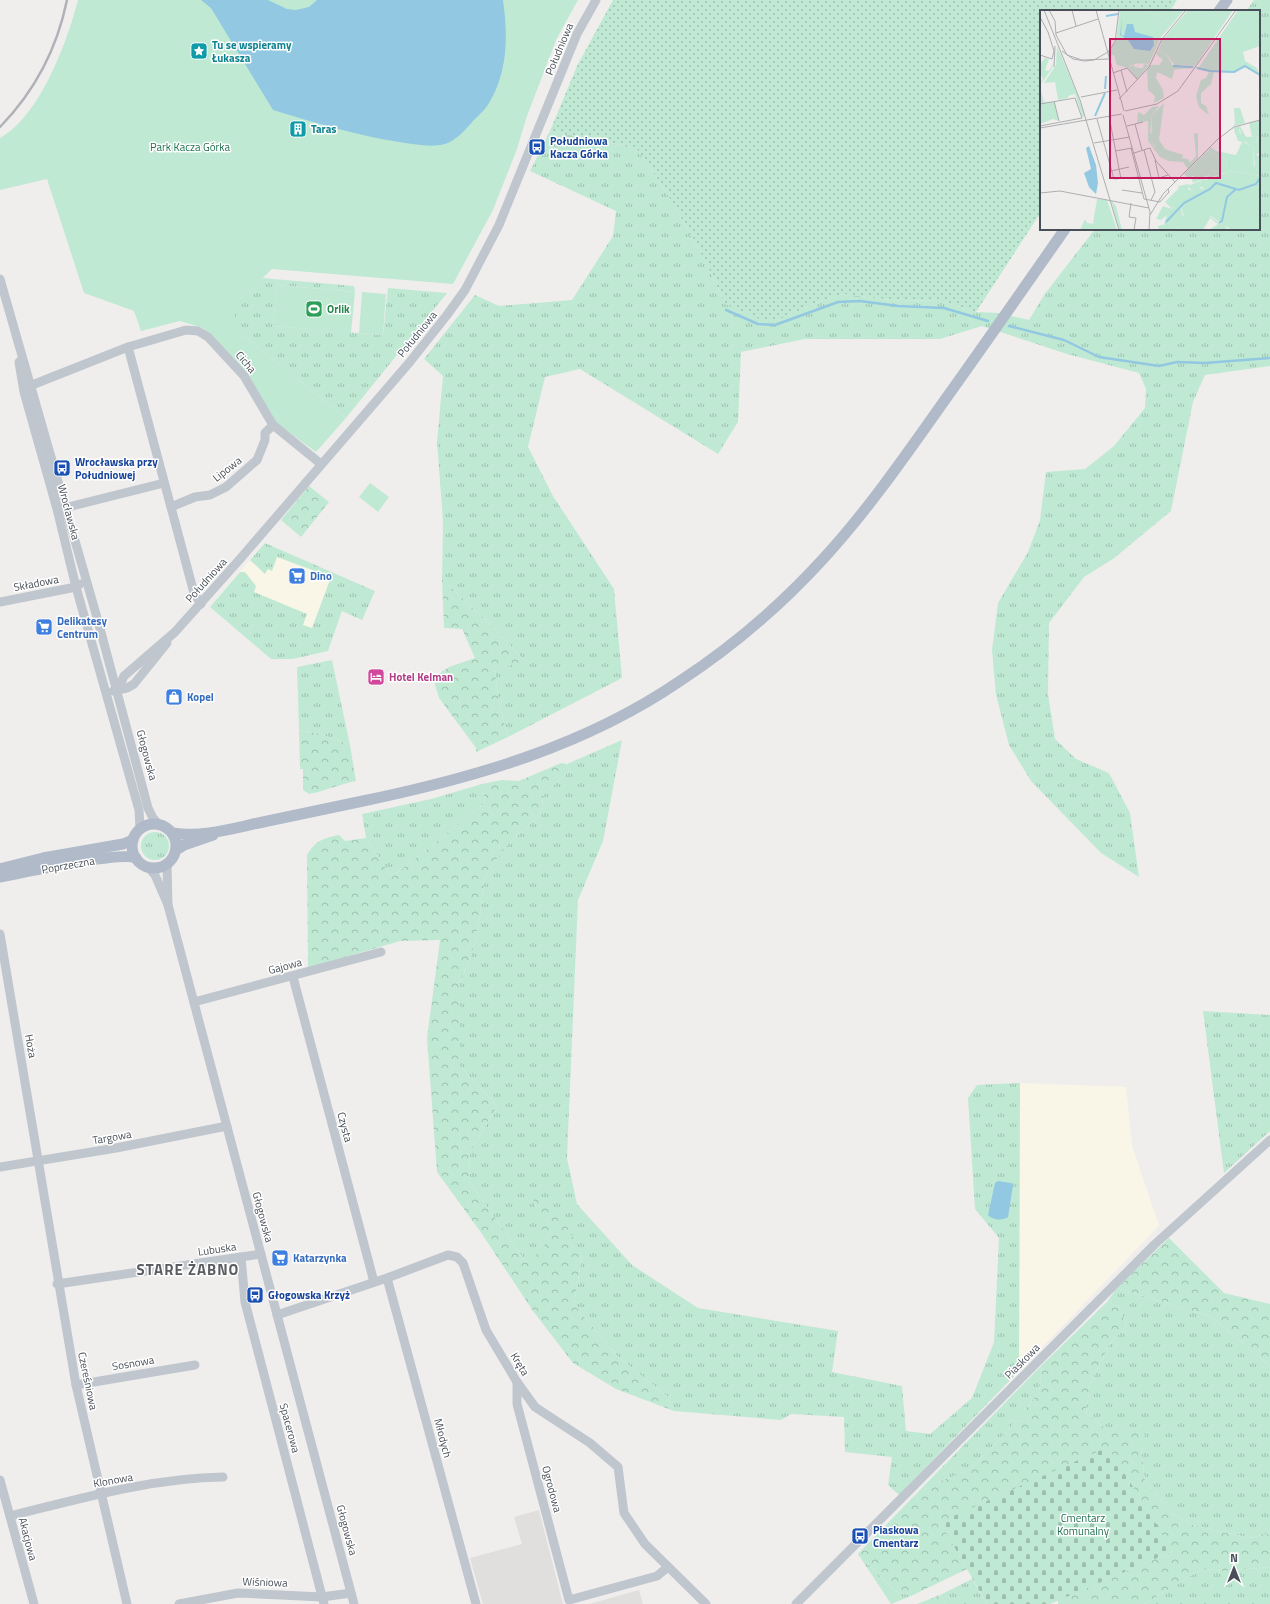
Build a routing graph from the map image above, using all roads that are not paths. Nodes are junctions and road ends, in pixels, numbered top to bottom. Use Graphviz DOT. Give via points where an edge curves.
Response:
graph roads {
  1 [pos="596,0"];
  2 [pos="1226,0"];
  3 [pos="1220,10"];
  4 [pos="1064,230"];
  5 [pos="0,280"];
  6 [pos="128,347"];
  7 [pos="28,386"];
  8 [pos="273,425"];
  9 [pos="321,464"];
  10 [pos="164,483"];
  11 [pos="171,507"];
  12 [pos="61,509"];
  13 [pos="85,574"];
  14 [pos="76,587"];
  15 [pos="0,602"];
  16 [pos="201,604"];
  17 [pos="94,606"];
  18 [pos="175,632"];
  19 [pos="111,667"];
  20 [pos="126,673"];
  21 [pos="118,690"];
  22 [pos="107,693"];
  23 [pos="158,824"];
  24 [pos="140,829"];
  25 [pos="220,832"];
  26 [pos="173,833"];
  27 [pos="133,840"];
  28 [pos="176,850"];
  29 [pos="136,858"];
  30 [pos="167,864"];
  31 [pos="149,868"];
  32 [pos="0,869"];
  33 [pos="0,878"];
  34 [pos="168,905"];
  35 [pos="0,934"];
  36 [pos="381,952"];
  37 [pos="292,977"];
  38 [pos="194,1002"];
  39 [pos="226,1126"];
  40 [pos="1270,1140"];
  41 [pos="38,1161"];
  42 [pos="0,1167"];
  43 [pos="261,1254"];
  44 [pos="241,1258"];
  45 [pos="387,1278"];
  46 [pos="374,1282"];
  47 [pos="57,1284"];
  48 [pos="277,1315"];
  49 [pos="195,1364"];
  50 [pos="517,1382"];
  51 [pos="76,1385"];
  52 [pos="223,1477"];
  53 [pos="0,1480"];
  54 [pos="101,1494"];
  55 [pos="10,1516"];
  56 [pos="668,1567"];
  57 [pos="351,1592"];
  58 [pos="323,1600"];
  59 [pos="34,1604"];
  60 [pos="127,1604"];
  61 [pos="179,1604"];
  62 [pos="354,1604"];
  63 [pos="476,1604"];
  64 [pos="706,1604"];
  65 [pos="796,1604"];
  1 -- 9 [label="street, Południowa" via="577,34 499,225 464,290 430,338"];
  2 -- 3 [label="main road"];
  4 -- 25 [label="main road" via="933,418 853,524 790,594 758,623 680,682 580,736 511,764 417,790"];
  5 -- 7 [label="street, Wrocławska"];
  6 -- 7 [label="street, Cicha"];
  6 -- 8 [label="street, Cicha" via="186,330 198,331 208,337 244,376"];
  6 -- 10 [label="street"];
  7 -- 12 [label="street, Wrocławska"];
  8 -- 9 [label="street, Cicha"];
  8 -- 11 [label="street, Lipowa" via="265,433 264,447 257,460 226,487 210,495 195,497"];
  9 -- 16 [label="street, Południowa"];
  10 -- 11 [label="street"];
  10 -- 12 [label="street"];
  11 -- 16 [label="street" via="194,593"];
  12 -- 13 [label="street, Wrocławska"];
  12 -- 14 [label="street, Wrocławska"];
  13 -- 14 [label="street"];
  13 -- 17 [label="street, Wrocławska"];
  14 -- 15 [label="street, Składowa"];
  14 -- 17 [label="street"];
  14 -- 22 [label="street, Wrocławska"];
  16 -- 18 [label="street, Południowa"];
  17 -- 19 [label="street, Wrocławska"];
  18 -- 20 [label="street, Południowa"];
  18 -- 21 [label="street, Południowa" via="134,684"];
  19 -- 20 [label="street"];
  19 -- 21 [label="street, Wrocławska"];
  20 -- 21 [label="street, Południowa"];
  21 -- 22 [label="street, Południowa"];
  21 -- 23 [label="street, Głogowska" via="148,808"];
  22 -- 24 [label="street, Głogowska" via="139,810"];
  23 -- 24 [label="main road" via="146,825"];
  23 -- 26 [label="main road"];
  24 -- 27 [label="main road"];
  25 -- 26 [label="main road"];
  25 -- 28 [label="main road"];
  26 -- 28 [label="main road"];
  27 -- 29 [label="main road" via="132,849"];
  27 -- 32 [label="main road, Poprzeczna"];
  28 -- 30 [label="main road"];
  29 -- 31 [label="main road"];
  29 -- 33 [label="main road, Poprzeczna" via="128,856 102,859"];
  30 -- 31 [label="main road"];
  30 -- 34 [label="street, Głogowska"];
  31 -- 34 [label="street, Głogowska" via="155,875"];
  34 -- 38 [label="street, Głogowska"];
  35 -- 41 [label="street, Hoża"];
  36 -- 37 [label="street, Gajowa"];
  37 -- 38 [label="street, Gajowa"];
  37 -- 46 [label="street, Czysta"];
  38 -- 39 [label="street, Głogowska"];
  39 -- 41 [label="street, Targowa"];
  39 -- 43 [label="street, Głogowska"];
  40 -- 65 [label="street, Piaskowa" via="1155,1244"];
  41 -- 42 [label="street, Targowa"];
  41 -- 47 [label="street, Czereśniowa"];
  43 -- 44 [label="street, Lubuska"];
  43 -- 48 [label="street, Głogowska"];
  44 -- 47 [label="street, Lubuska"];
  44 -- 58 [label="street, Spacerowa" via="245,1302"];
  45 -- 46 [label="street, Kręta"];
  45 -- 50 [label="street, Kręta" via="448,1255 457,1257 463,1263 486,1330"];
  45 -- 63 [label="street, Młodych"];
  46 -- 48 [label="street, Kręta"];
  47 -- 51 [label="street, Czereśniowa"];
  48 -- 57 [label="street, Głogowska"];
  49 -- 51 [label="street, Sosnowa"];
  50 -- 56 [label="street, Kręta" via="535,1407 590,1443 618,1467 624,1513 645,1544"];
  50 -- 56 [label="street, Ogrodowa" via="517,1404 569,1600 657,1576"];
  51 -- 54 [label="street, Czereśniowa"];
  52 -- 54 [label="street, Klonowa" via="194,1478"];
  53 -- 55 [label="street, Akacjowa"];
  54 -- 55 [label="street, Klonowa"];
  54 -- 60 [label="street, Czereśniowa"];
  55 -- 59 [label="street, Akacjowa"];
  56 -- 64 [label="street, Kręta"];
  57 -- 58 [label="street, Wiśniowa"];
  57 -- 62 [label="street, Głogowska"];
  58 -- 61 [label="street, Wiśniowa" via="238,1594"];
}
